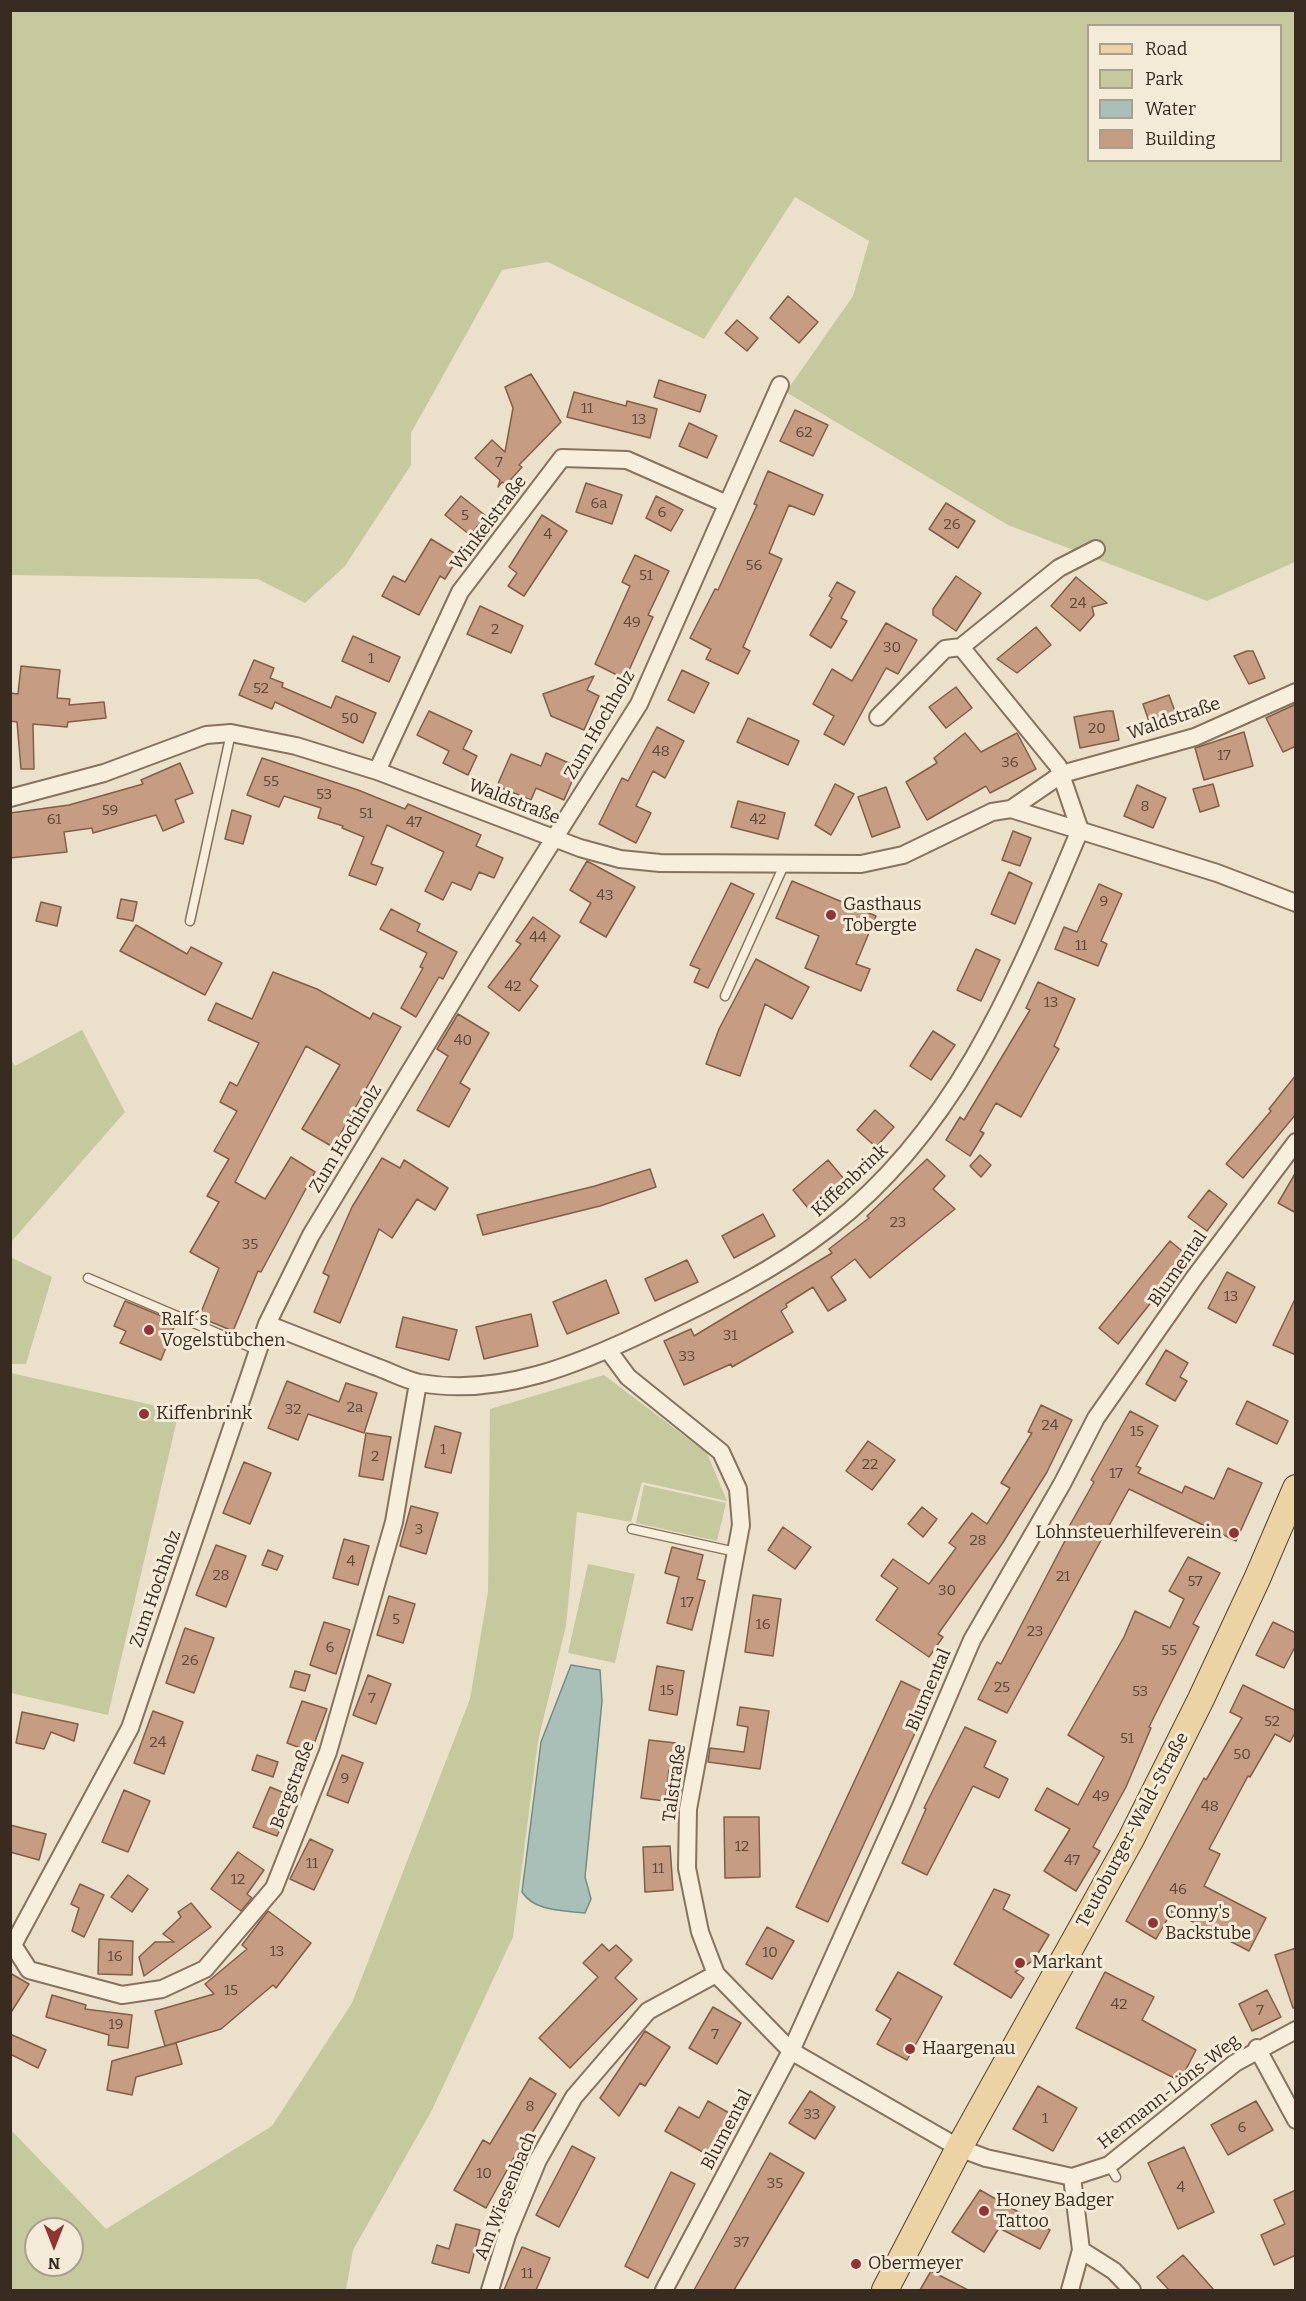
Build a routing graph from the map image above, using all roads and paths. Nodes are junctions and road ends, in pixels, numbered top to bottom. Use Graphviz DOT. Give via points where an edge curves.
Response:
graph roads {
  1 [pos="780,385"];
  2 [pos="727,504"];
  3 [pos="1096,549"];
  4 [pos="961,647"];
  5 [pos="1296,692"];
  6 [pos="878,717"];
  7 [pos="231,733"];
  8 [pos="377,771"];
  9 [pos="1062,774"];
  10 [pos="10,798"];
  11 [pos="1011,809"];
  12 [pos="1080,830"];
  13 [pos="554,838"];
  14 [pos="784,866"];
  15 [pos="1296,903"];
  16 [pos="190,921"];
  17 [pos="725,996"];
  18 [pos="1296,1142"];
  19 [pos="88,1278"];
  20 [pos="267,1324"];
  21 [pos="257,1350"];
  22 [pos="608,1350"];
  23 [pos="418,1383"];
  24 [pos="1296,1488"];
  25 [pos="632,1529"];
  26 [pos="736,1552"];
  27 [pos="13,1945"];
  28 [pos="716,1974"];
  29 [pos="1296,2030"];
  30 [pos="1257,2048"];
  31 [pos="791,2051"];
  32 [pos="1296,2120"];
  33 [pos="959,2148"];
  34 [pos="1072,2177"];
  35 [pos="1081,2250"];
  36 [pos="490,2290"];
  37 [pos="664,2290"];
  38 [pos="885,2290"];
  39 [pos="1070,2290"];
  40 [pos="1132,2290"];
  1 -- 2 [label="street, Zum Hochholz"];
  2 -- 8 [label="street, Winkelstraße" via="627,460 562,458 460,592"];
  2 -- 13 [label="street, Zum Hochholz" via="639,704"];
  3 -- 4 [label="street" via="1059,568"];
  4 -- 6 [label="street" via="945,649"];
  4 -- 9 [label="street"];
  5 -- 9 [label="street, Waldstraße" via="1196,736"];
  7 -- 8 [label="street, Waldstraße" via="296,746"];
  7 -- 10 [label="street, Waldstraße" via="206,735 104,773"];
  7 -- 16 [label="lane"];
  8 -- 13 [label="street, Waldstraße"];
  9 -- 11 [label="street, Waldstraße"];
  9 -- 12 [label="street"];
  11 -- 12 [label="street"];
  11 -- 14 [label="street, Waldstraße" via="992,812 903,855 861,864"];
  12 -- 15 [label="street" via="1217,873"];
  12 -- 22 [label="street, Kiffenbrink" via="990,1033 935,1120 899,1163 831,1226 776,1265"];
  13 -- 14 [label="street, Waldstraße" via="630,860"];
  13 -- 20 [label="street, Zum Hochholz" via="312,1235"];
  14 -- 17 [label="lane"];
  18 -- 31 [label="street, Blumental" via="1096,1418 972,1640"];
  19 -- 21 [label="lane"];
  20 -- 21 [label="street, Zum Hochholz"];
  20 -- 23 [label="street, Kiffenbrink"];
  21 -- 27 [label="street, Zum Hochholz" via="130,1728"];
  22 -- 23 [label="street, Kiffenbrink" via="540,1374 478,1387"];
  22 -- 26 [label="street, Talstraße" via="628,1377 721,1452 738,1489 741,1525"];
  23 -- 27 [label="street, Bergstraße" via="394,1522 328,1752 274,1888 205,1969 162,1989 122,1995 29,1970"];
  24 -- 33 [label="main road, Teutoburger-Wald-Straße" via="1212,1677 1131,1839"];
  25 -- 26 [label="lane"];
  26 -- 28 [label="street, Talstraße" via="688,1809 687,1868 700,1932"];
  28 -- 31 [label="street, Talstraße"];
  28 -- 36 [label="street, Am Wiesenbach" via="648,2011 574,2097 538,2160 507,2235"];
  29 -- 30 [label="street, Hermann-Löns-Weg"];
  30 -- 32 [label="street"];
  30 -- 34 [label="street, Hermann-Löns-Weg" via="1155,2125 1113,2171"];
  31 -- 33 [label="street, Talstraße"];
  31 -- 37 [label="street, Blumental"];
  33 -- 34 [label="street"];
  33 -- 38 [label="main road, Teutoburger-Wald-Straße"];
  34 -- 35 [label="street"];
  35 -- 39 [label="street"];
  35 -- 40 [label="street" via="1114,2271"];
}
